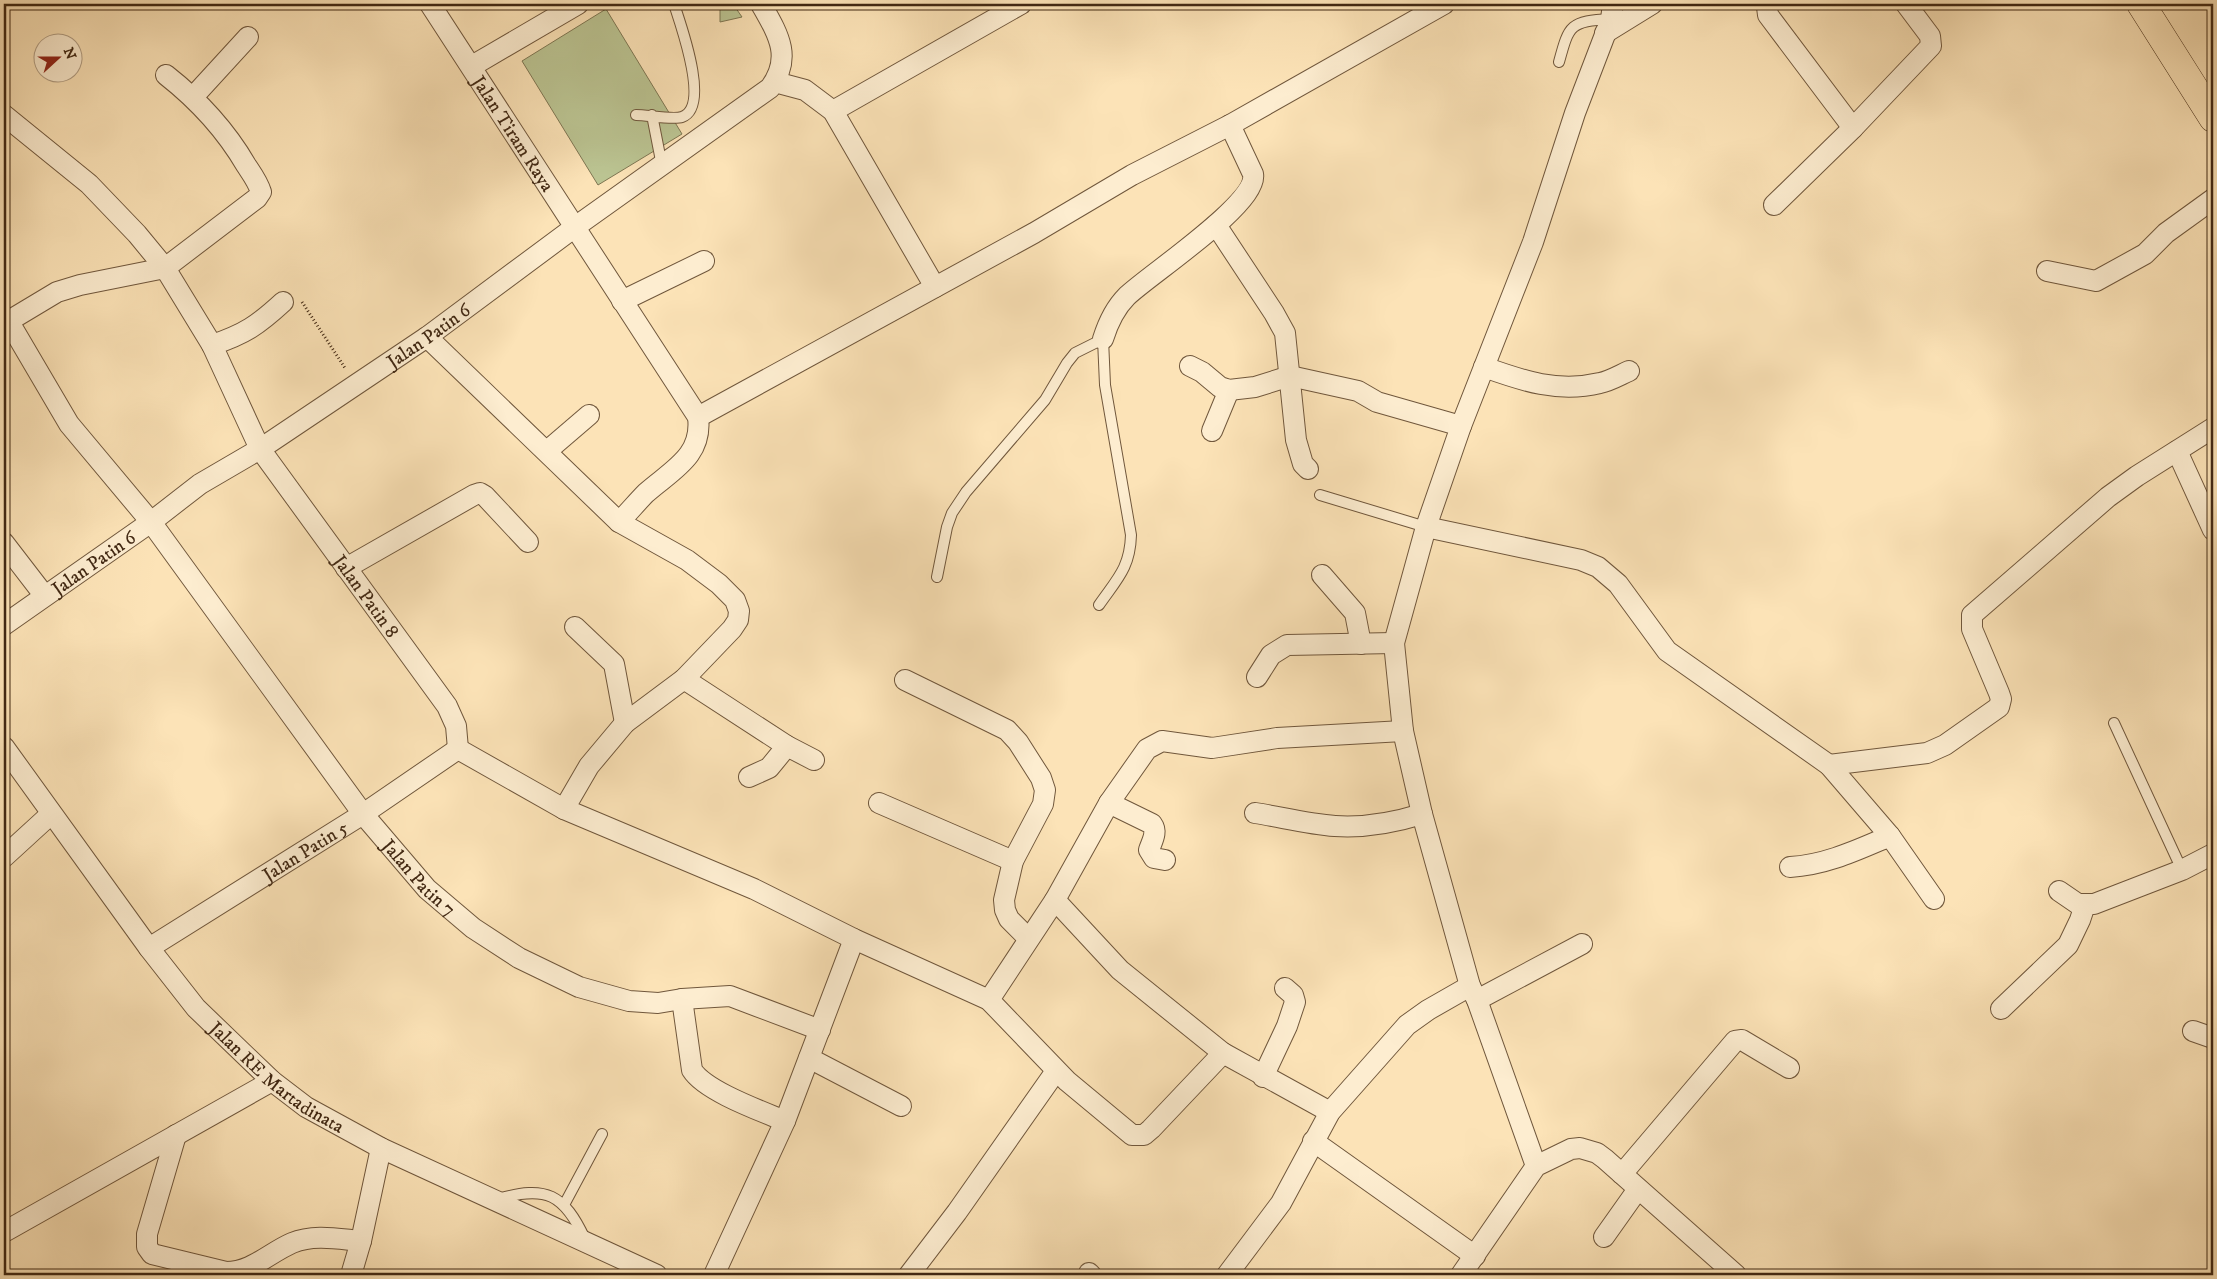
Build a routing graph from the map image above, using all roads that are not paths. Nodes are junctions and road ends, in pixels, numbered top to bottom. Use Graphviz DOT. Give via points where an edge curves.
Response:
graph roads {
  1 [pos="430,4"];
  2 [pos="578,4"];
  3 [pos="674,4"];
  4 [pos="761,4"];
  5 [pos="1020,4"];
  6 [pos="1444,4"];
  7 [pos="1652,4"];
  8 [pos="1770,4"];
  9 [pos="1906,4"];
  10 [pos="2141,4"];
  11 [pos="1610,19"];
  12 [pos="248,38"];
  13 [pos="782,50"];
  14 [pos="1559,62"];
  15 [pos="472,66"];
  16 [pos="166,75"];
  17 [pos="775,82"];
  18 [pos="805,90"];
  19 [pos="193,96"];
  20 [pos="833,110"];
  21 [pos="2212,114"];
  22 [pos="4,115"];
  23 [pos="636,115"];
  24 [pos="652,115"];
  25 [pos="1230,125"];
  26 [pos="1853,128"];
  27 [pos="662,166"];
  28 [pos="2213,199"];
  29 [pos="1774,205"];
  30 [pos="1216,225"];
  31 [pos="575,227"];
  32 [pos="704,260"];
  33 [pos="164,268"];
  34 [pos="2047,271"];
  35 [pos="935,287"];
  36 [pos="622,301"];
  37 [pos="283,302"];
  38 [pos="427,337"];
  39 [pos="1103,339"];
  40 [pos="212,346"];
  41 [pos="1190,366"];
  42 [pos="1484,367"];
  43 [pos="1629,371"];
  44 [pos="1290,376"];
  45 [pos="1229,390"];
  46 [pos="589,415"];
  47 [pos="698,417"];
  48 [pos="1461,426"];
  49 [pos="2213,428"];
  50 [pos="1212,431"];
  51 [pos="260,449"];
  52 [pos="546,451"];
  53 [pos="2177,451"];
  54 [pos="1308,470"];
  55 [pos="1320,495"];
  56 [pos="151,522"];
  57 [pos="619,522"];
  58 [pos="1426,527"];
  59 [pos="2213,530"];
  60 [pos="528,542"];
  61 [pos="4,543"];
  62 [pos="346,568"];
  63 [pos="1322,575"];
  64 [pos="937,577"];
  65 [pos="44,596"];
  66 [pos="1099,605"];
  67 [pos="4,625"];
  68 [pos="574,627"];
  69 [pos="1394,643"];
  70 [pos="1361,644"];
  71 [pos="1257,677"];
  72 [pos="684,678"];
  73 [pos="905,680"];
  74 [pos="625,723"];
  75 [pos="2114,723"];
  76 [pos="1403,731"];
  77 [pos="787,746"];
  78 [pos="4,747"];
  79 [pos="458,748"];
  80 [pos="814,760"];
  81 [pos="1829,765"];
  82 [pos="748,777"];
  83 [pos="880,803"];
  84 [pos="1108,803"];
  85 [pos="564,809"];
  86 [pos="1255,813"];
  87 [pos="51,814"];
  88 [pos="364,814"];
  89 [pos="1422,814"];
  90 [pos="1890,836"];
  91 [pos="2213,854"];
  92 [pos="4,857"];
  93 [pos="1165,860"];
  94 [pos="1013,861"];
  95 [pos="1790,867"];
  96 [pos="2182,870"];
  97 [pos="2059,891"];
  98 [pos="1934,899"];
  99 [pos="1055,900"];
  100 [pos="2085,905"];
  101 [pos="1028,938"];
  102 [pos="854,939"];
  103 [pos="1582,944"];
  104 [pos="149,948"];
  105 [pos="1285,988"];
  106 [pos="1474,993"];
  107 [pos="682,999"];
  108 [pos="989,1000"];
  109 [pos="2001,1009"];
  110 [pos="820,1030"];
  111 [pos="2193,1031"];
  112 [pos="2213,1038"];
  113 [pos="1223,1053"];
  114 [pos="809,1058"];
  115 [pos="1788,1068"];
  116 [pos="1056,1071"];
  117 [pos="1263,1077"];
  118 [pos="272,1081"];
  119 [pos="901,1106"];
  120 [pos="1330,1112"];
  121 [pos="785,1121"];
  122 [pos="602,1134"];
  123 [pos="176,1136"];
  124 [pos="1313,1141"];
  125 [pos="381,1148"];
  126 [pos="1536,1166"];
  127 [pos="1622,1174"];
  128 [pos="1638,1189"];
  129 [pos="495,1200"];
  130 [pos="564,1205"];
  131 [pos="4,1232"];
  132 [pos="1604,1237"];
  133 [pos="361,1241"];
  134 [pos="586,1243"];
  135 [pos="1474,1256"];
  136 [pos="351,1275"];
  137 [pos="656,1275"];
  138 [pos="714,1275"];
  139 [pos="909,1275"];
  140 [pos="1227,1275"];
  141 [pos="1461,1275"];
  142 [pos="1736,1275"];
  1 -- 15 [label="street"];
  2 -- 15 [label="street, Jalan Tiram Raya"];
  3 -- 24 [label="lane" via="692,63 692,105 689,113 681,117"];
  4 -- 13 [label="street" via="777,32"];
  5 -- 20 [label="street"];
  6 -- 25 [label="street"];
  7 -- 11 [label="street"];
  8 -- 26 [label="street" via="1768,15"];
  9 -- 26 [label="street" via="1930,36 1931,46"];
  10 -- 21 [label="highway"];
  11 -- 14 [label="lane" via="1583,22 1572,27"];
  11 -- 42 [label="street" via="1575,112 1533,242"];
  12 -- 19 [label="street"];
  13 -- 17 [label="street" via="782,66"];
  13 -- 18 [label="street"];
  15 -- 31 [label="street, Jalan Tiram Raya"];
  16 -- 19 [label="street"];
  17 -- 18 [label="street"];
  17 -- 27 [label="street, Jalan Patin 6" via="754,101"];
  18 -- 20 [label="street"];
  19 -- 33 [label="street" via="240,155 261,192"];
  20 -- 35 [label="street"];
  22 -- 33 [label="street, Jalan Patin 8" via="89,184 137,234"];
  23 -- 24 [label="lane"];
  24 -- 27 [label="lane"];
  25 -- 30 [label="street" via="1254,179 1247,194"];
  25 -- 35 [label="street" via="1132,175 1034,234"];
  26 -- 29 [label="street"];
  27 -- 31 [label="street, Jalan Patin 6"];
  28 -- 34 [label="street" via="2166,234 2146,254 2096,281"];
  30 -- 39 [label="street" via="1126,297 1108,322"];
  30 -- 44 [label="street" via="1284,333"];
  31 -- 36 [label="street, Jalan Tiram Raya"];
  31 -- 38 [label="street, Jalan Patin 6"];
  32 -- 36 [label="street"];
  33 -- 40 [label="street, Jalan Patin 8"];
  33 -- 56 [label="street, Jalan Patin 7" via="57,292 10,323 69,424"];
  35 -- 47 [label="street"];
  36 -- 47 [label="street, Jalan Tiram Raya"];
  37 -- 40 [label="street" via="258,325"];
  38 -- 51 [label="street, Jalan Patin 6"];
  38 -- 52 [label="street"];
  39 -- 64 [label="lane" via="1075,353 1044,400 952,512"];
  39 -- 66 [label="lane" via="1105,385 1132,535 1127,563"];
  40 -- 51 [label="street, Jalan Patin 8"];
  41 -- 45 [label="street"];
  42 -- 43 [label="street" via="1527,383 1568,387 1602,383"];
  42 -- 48 [label="street"];
  44 -- 45 [label="street"];
  44 -- 48 [label="street" via="1358,391 1377,402"];
  44 -- 54 [label="street" via="1296,440"];
  45 -- 50 [label="street"];
  46 -- 52 [label="street"];
  47 -- 57 [label="street" via="698,437 692,450 679,467 645,494"];
  48 -- 58 [label="street"];
  49 -- 53 [label="street"];
  51 -- 56 [label="street, Jalan Patin 6" via="200,484"];
  51 -- 62 [label="street, Jalan Patin 8"];
  52 -- 57 [label="street"];
  53 -- 59 [label="street"];
  53 -- 81 [label="street" via="2108,497 1972,615 1972,629 2001,699 1999,707 1945,745 1927,753"];
  55 -- 58 [label="lane"];
  56 -- 65 [label="street, Jalan Patin 6"];
  56 -- 88 [label="street, Jalan Patin 7"];
  57 -- 72 [label="street" via="687,560 735,600 738,620"];
  58 -- 69 [label="street"];
  58 -- 81 [label="street" via="1581,560 1598,567 1618,584 1667,651"];
  60 -- 62 [label="street" via="480,493"];
  61 -- 65 [label="street"];
  62 -- 79 [label="street, Jalan Patin 8" via="447,706 456,726"];
  63 -- 70 [label="street" via="1355,613"];
  65 -- 67 [label="street, Jalan Patin 6"];
  68 -- 74 [label="street" via="614,664"];
  69 -- 70 [label="street"];
  69 -- 76 [label="street"];
  70 -- 71 [label="street" via="1287,645 1271,655"];
  72 -- 74 [label="street"];
  72 -- 77 [label="street"];
  73 -- 94 [label="street" via="1007,730 1041,778 1045,790 1043,804"];
  74 -- 85 [label="street" via="589,766"];
  75 -- 96 [label="lane"];
  76 -- 84 [label="street" via="1277,738 1212,748 1162,742 1147,749"];
  76 -- 89 [label="street"];
  77 -- 80 [label="street"];
  77 -- 82 [label="street" via="769,768"];
  78 -- 87 [label="street, Jalan RE Martadinata"];
  79 -- 85 [label="street"];
  79 -- 88 [label="street, Jalan Patin 5"];
  81 -- 90 [label="street"];
  83 -- 94 [label="street"];
  84 -- 93 [label="street" via="1152,824 1155,833 1149,850 1154,858"];
  84 -- 99 [label="street"];
  85 -- 102 [label="street" via="754,889"];
  86 -- 89 [label="street" via="1334,826 1369,826"];
  87 -- 92 [label="street"];
  87 -- 104 [label="street, Jalan RE Martadinata"];
  88 -- 104 [label="street, Jalan Patin 5"];
  88 -- 107 [label="street, Jalan Patin 7" via="427,889 473,928 519,958 580,987 629,1001 658,1004"];
  89 -- 106 [label="street"];
  90 -- 95 [label="street" via="1831,860"];
  90 -- 98 [label="street"];
  91 -- 96 [label="street"];
  94 -- 101 [label="street" via="1004,900 1005,910 1009,919"];
  96 -- 100 [label="street"];
  97 -- 100 [label="street"];
  99 -- 101 [label="street"];
  99 -- 113 [label="street" via="1120,970"];
  100 -- 109 [label="street" via="2068,945"];
  101 -- 108 [label="street"];
  102 -- 108 [label="street"];
  102 -- 110 [label="street"];
  103 -- 106 [label="street"];
  104 -- 118 [label="street, Jalan RE Martadinata" via="196,1008"];
  105 -- 117 [label="street" via="1296,1002"];
  106 -- 120 [label="street" via="1428,1010 1407,1025"];
  106 -- 126 [label="street"];
  107 -- 110 [label="street, Jalan Patin 7" via="730,996"];
  107 -- 121 [label="street" via="692,1070 700,1081"];
  108 -- 116 [label="street"];
  110 -- 114 [label="street"];
  111 -- 112 [label="street"];
  113 -- 116 [label="street" via="1151,1129 1139,1136 1132,1135"];
  113 -- 117 [label="street"];
  114 -- 119 [label="street"];
  114 -- 121 [label="street"];
  115 -- 127 [label="street" via="1742,1040 1735,1041"];
  116 -- 139 [label="street"];
  117 -- 120 [label="street"];
  118 -- 123 [label="street"];
  118 -- 125 [label="street, Jalan RE Martadinata" via="306,1107"];
  120 -- 124 [label="street"];
  121 -- 138 [label="street"];
  122 -- 130 [label="lane"];
  123 -- 131 [label="street"];
  123 -- 133 [label="street" via="148,1234 147,1247 152,1254 238,1272 293,1243 308,1239"];
  124 -- 135 [label="street"];
  124 -- 140 [label="street" via="1281,1203"];
  125 -- 129 [label="street, Jalan RE Martadinata"];
  125 -- 133 [label="street"];
  126 -- 127 [label="street" via="1580,1148 1597,1153"];
  126 -- 135 [label="street"];
  127 -- 128 [label="street"];
  128 -- 132 [label="street"];
  128 -- 142 [label="street"];
  129 -- 130 [label="lane" via="523,1192 538,1192"];
  129 -- 134 [label="street, Jalan RE Martadinata"];
  130 -- 134 [label="lane" via="574,1216"];
  133 -- 136 [label="street"];
  134 -- 137 [label="street, Jalan RE Martadinata"];
  135 -- 141 [label="street"];
}
